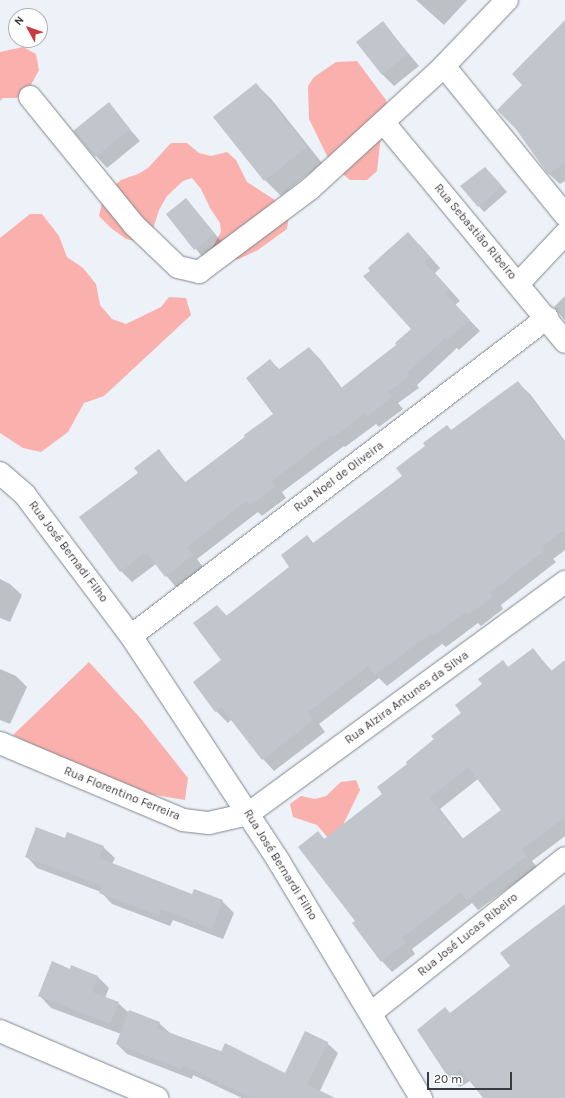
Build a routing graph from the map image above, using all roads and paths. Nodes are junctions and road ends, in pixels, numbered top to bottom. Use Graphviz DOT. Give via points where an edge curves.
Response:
graph roads {
  1 [pos="508,0"];
  2 [pos="444,66"];
  3 [pos="30,97"];
  4 [pos="384,123"];
  5 [pos="565,215"];
  6 [pos="565,234"];
  7 [pos="518,284"];
  8 [pos="547,318"];
  9 [pos="565,342"];
  10 [pos="0,473"];
  11 [pos="565,582"];
  12 [pos="131,636"];
  13 [pos="0,743"];
  14 [pos="248,814"];
  15 [pos="565,858"];
  16 [pos="371,1013"];
  17 [pos="0,1031"];
  18 [pos="157,1098"];
  19 [pos="421,1098"];
  1 -- 2 [label="street"];
  2 -- 4 [label="street"];
  2 -- 5 [label="street"];
  3 -- 4 [label="street" via="134,226 178,267 199,272 310,189"];
  4 -- 7 [label="street, Rua Sebastião Ribeiro"];
  6 -- 7 [label="street"];
  7 -- 8 [label="street, Rua Sebastião Ribeiro"];
  8 -- 9 [label="street, Rua Sebastião Ribeiro"];
  8 -- 12 [label="street, Rua Noel de Oliveira"];
  10 -- 12 [label="street, Rua José Bernadi Filho" via="25,495"];
  11 -- 14 [label="street, Rua Alzira Antunes da Silva"];
  12 -- 14 [label="street, Rua José Bernardi Filho"];
  13 -- 14 [label="street, Rua Florentino Ferreira" via="183,820 209,823"];
  14 -- 16 [label="street, Rua José Bernardi Filho"];
  15 -- 16 [label="street, Rua José Lucas Ribeiro"];
  16 -- 19 [label="street, Rua José Bernardi Filho"];
  17 -- 18 [label="street"];
}
